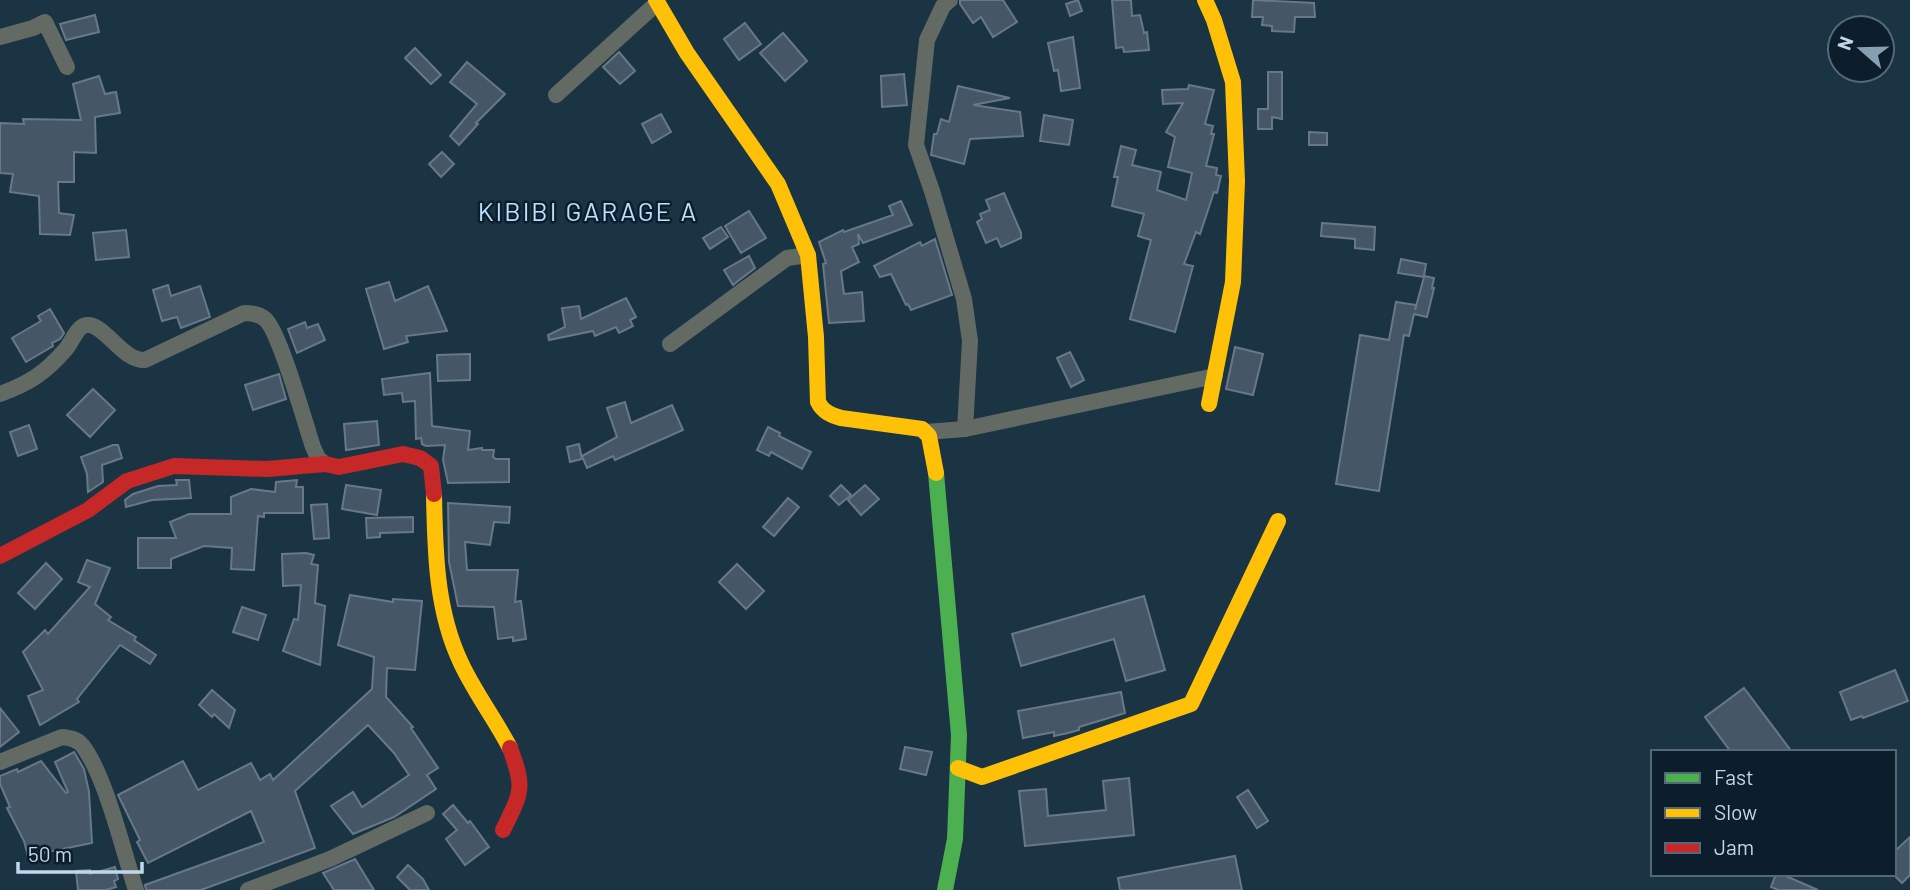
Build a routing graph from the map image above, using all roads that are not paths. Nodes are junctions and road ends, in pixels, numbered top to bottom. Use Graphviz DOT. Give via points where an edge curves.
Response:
graph roads {
  1 [pos="950,0"];
  2 [pos="1205,0"];
  3 [pos="657,1"];
  4 [pos="0,37"];
  5 [pos="67,67"];
  6 [pos="556,95"];
  7 [pos="808,255"];
  8 [pos="670,344"];
  9 [pos="1215,376"];
  10 [pos="0,394"];
  11 [pos="1209,404"];
  12 [pos="965,429"];
  13 [pos="926,432"];
  14 [pos="325,464"];
  15 [pos="1278,521"];
  16 [pos="0,556"];
  17 [pos="0,762"];
  18 [pos="958,768"];
  19 [pos="427,813"];
  20 [pos="503,830"];
  21 [pos="136,890"];
  22 [pos="248,890"];
  23 [pos="945,890"];
  1 -- 12 [label="street" via="927,40 916,145 964,299 970,341"];
  2 -- 9 [label="street" via="1233,82 1237,181 1233,282"];
  3 -- 6 [label="street"];
  3 -- 7 [label="street" via="687,53 778,184"];
  4 -- 5 [label="street" via="45,22"];
  7 -- 8 [label="street" via="786,258"];
  7 -- 13 [label="street" via="818,402 823,411"];
  9 -- 11 [label="street"];
  9 -- 12 [label="street"];
  10 -- 14 [label="street" via="49,369 82,326 95,327 132,358 145,360 244,313 254,314 267,321 278,340 313,447"];
  12 -- 13 [label="street"];
  13 -- 18 [label="street" via="935,465 955,678"];
  14 -- 16 [label="street" via="267,469 174,466 127,481 88,510"];
  14 -- 20 [label="street" via="339,467 403,454 430,466 435,563 446,624 461,663 510,747 521,779 518,799"];
  15 -- 18 [label="street" via="1191,704 982,777"];
  17 -- 21 [label="street" via="62,737 81,744 102,785"];
  18 -- 23 [label="street" via="955,839"];
  19 -- 22 [label="street" via="330,859"];
}
